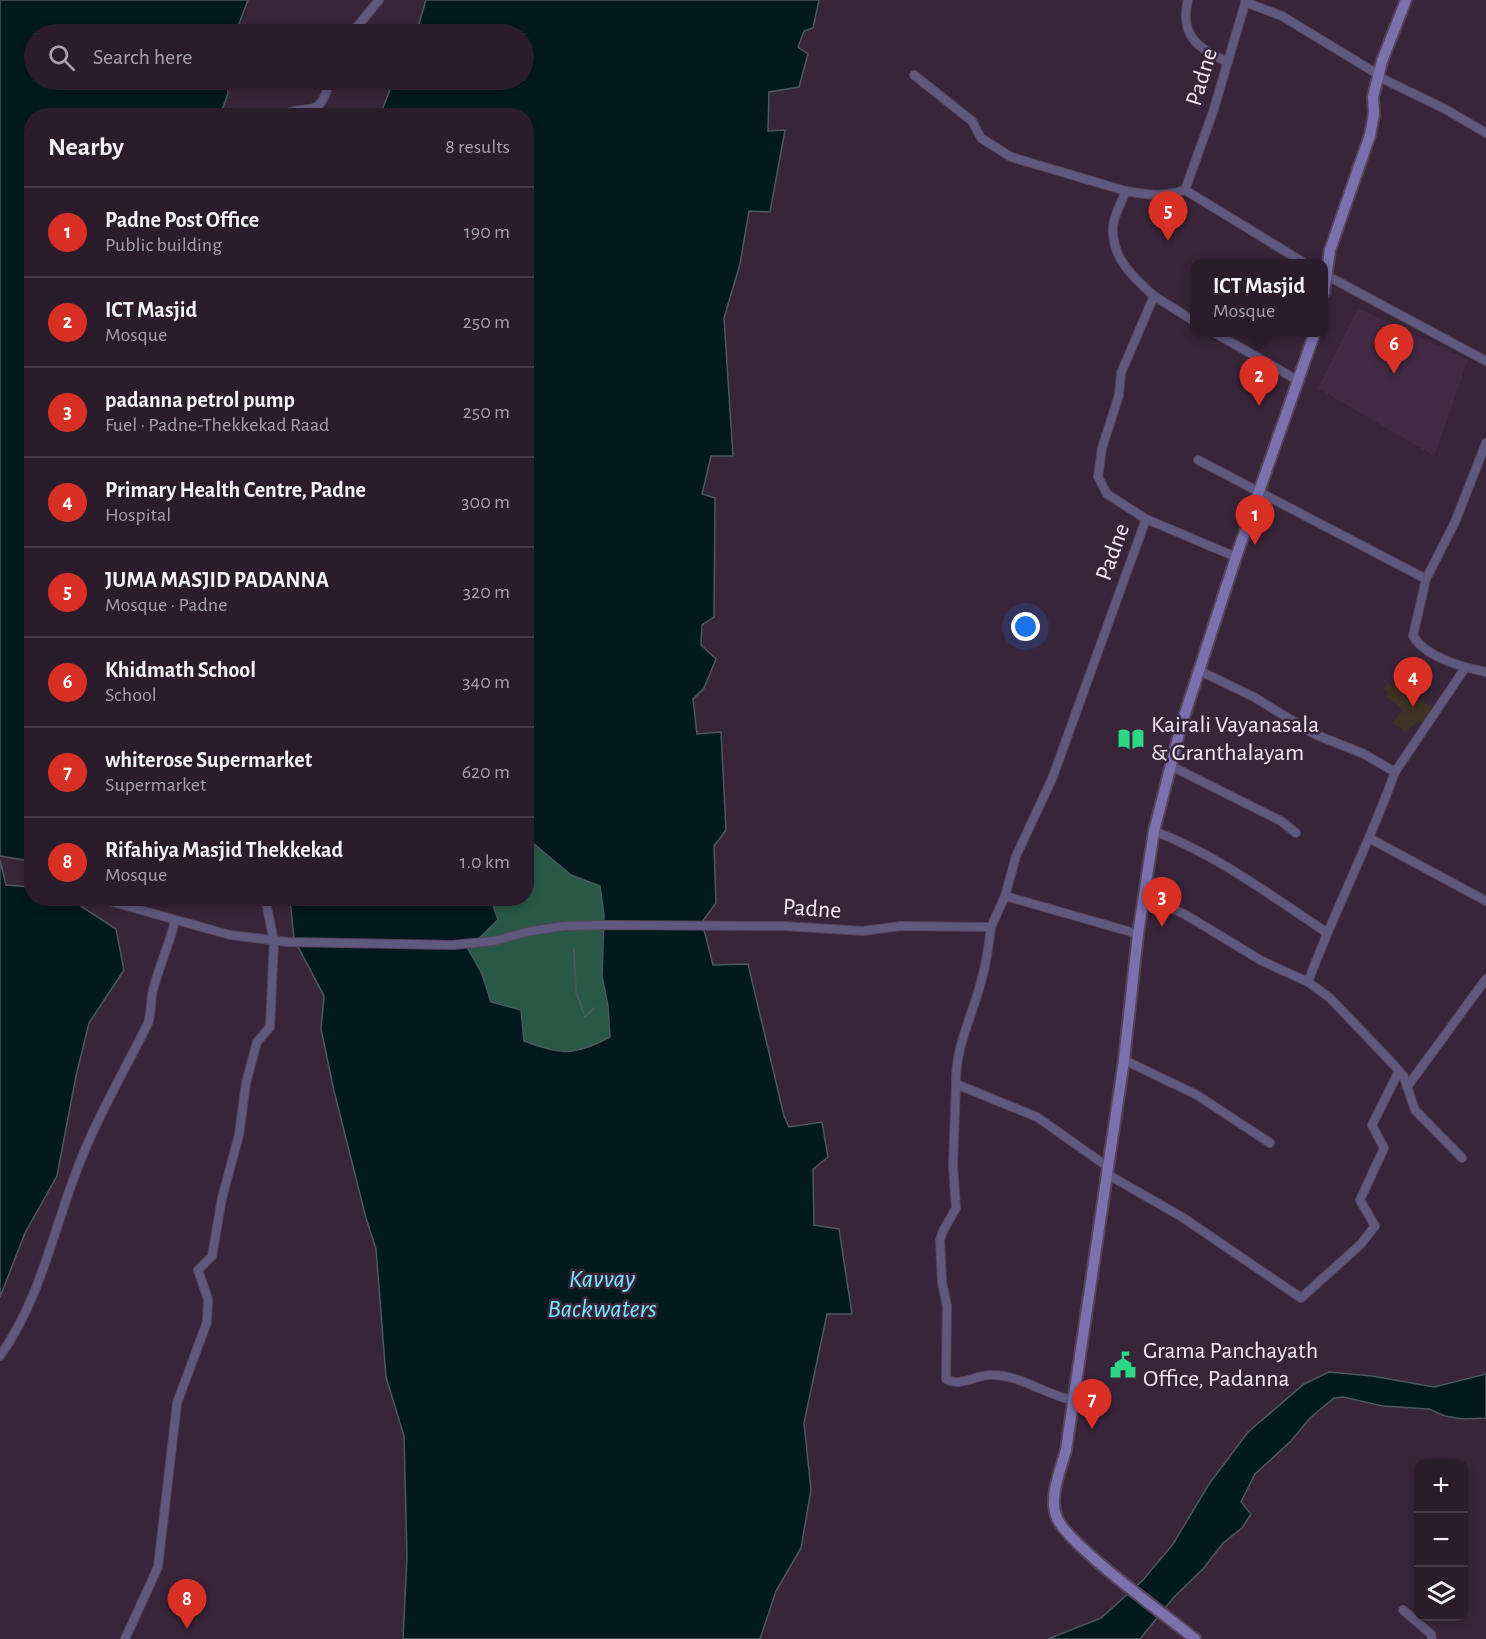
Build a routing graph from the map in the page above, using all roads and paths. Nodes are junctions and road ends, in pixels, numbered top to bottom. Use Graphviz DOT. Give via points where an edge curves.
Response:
graph roads {
  1 [pos="379,0"];
  2 [pos="1188,0"];
  3 [pos="1406,0"];
  4 [pos="1246,1"];
  5 [pos="359,24"];
  6 [pos="1228,62"];
  7 [pos="914,75"];
  8 [pos="1379,76"];
  9 [pos="327,90"];
  10 [pos="314,108"];
  11 [pos="1486,133"];
  12 [pos="1185,190"];
  13 [pos="1126,191"];
  14 [pos="1298,259"];
  15 [pos="1328,260"];
  16 [pos="1328,277"];
  17 [pos="1154,296"];
  18 [pos="1190,318"];
  19 [pos="1220,337"];
  20 [pos="1314,337"];
  21 [pos="1486,361"];
  22 [pos="1299,381"];
  23 [pos="1486,443"];
  24 [pos="1198,460"];
  25 [pos="1259,490"];
  26 [pos="1146,519"];
  27 [pos="1236,557"];
  28 [pos="1426,579"];
  29 [pos="1465,668"];
  30 [pos="1200,671"];
  31 [pos="1486,672"];
  32 [pos="1171,766"];
  33 [pos="1395,772"];
  34 [pos="1154,831"];
  35 [pos="1296,832"];
  36 [pos="1369,838"];
  37 [pos="1145,895"];
  38 [pos="1005,896"];
  39 [pos="1486,902"];
  40 [pos="125,906"];
  41 [pos="267,906"];
  42 [pos="175,921"];
  43 [pos="991,927"];
  44 [pos="1326,932"];
  45 [pos="1138,934"];
  46 [pos="274,941"];
  47 [pos="1486,979"];
  48 [pos="1308,982"];
  49 [pos="1125,1060"];
  50 [pos="1399,1071"];
  51 [pos="956,1084"];
  52 [pos="1407,1087"];
  53 [pos="1270,1143"];
  54 [pos="1461,1158"];
  55 [pos="1108,1170"];
  56 [pos="0,1356"];
  57 [pos="1073,1400"];
  58 [pos="1403,1610"];
  59 [pos="125,1639"];
  60 [pos="1195,1639"];
  61 [pos="1432,1639"];
  1 -- 5 [label="street"];
  2 -- 6 [label="street" via="1186,26 1193,41"];
  3 -- 8 [label="main road"];
  4 -- 6 [label="street, Padne"];
  4 -- 8 [label="street" via="1282,16"];
  6 -- 12 [label="street, Padne"];
  7 -- 13 [label="street" via="972,121 981,138 1011,157"];
  8 -- 11 [label="street"];
  8 -- 15 [label="main road" via="1370,135"];
  9 -- 10 [label="street" via="325,99"];
  12 -- 13 [label="street" via="1168,195"];
  12 -- 14 [label="street"];
  13 -- 17 [label="street" via="1113,225 1117,253 1127,272"];
  16 -- 21 [label="street"];
  17 -- 18 [label="street"];
  17 -- 26 [label="street, Padne" via="1121,373 1098,477 1107,494"];
  19 -- 22 [label="street"];
  20 -- 22 [label="main road"];
  22 -- 25 [label="main road"];
  23 -- 28 [label="street" via="1455,522"];
  24 -- 25 [label="street"];
  25 -- 27 [label="main road"];
  25 -- 28 [label="street"];
  26 -- 27 [label="street"];
  26 -- 38 [label="street, Padne" via="1052,779 1016,856"];
  27 -- 30 [label="main road"];
  28 -- 29 [label="street" via="1413,636 1420,647"];
  29 -- 31 [label="street"];
  29 -- 33 [label="street"];
  30 -- 32 [label="main road"];
  30 -- 33 [label="street" via="1254,697 1314,734 1364,754"];
  32 -- 34 [label="main road"];
  32 -- 35 [label="street"];
  33 -- 36 [label="street"];
  34 -- 37 [label="main road"];
  34 -- 44 [label="street" via="1179,840 1238,874"];
  36 -- 39 [label="street"];
  36 -- 44 [label="street"];
  37 -- 45 [label="main road"];
  37 -- 48 [label="street" via="1262,961"];
  38 -- 43 [label="street, Padne"];
  38 -- 45 [label="street"];
  40 -- 42 [label="street, Padne"];
  41 -- 46 [label="street"];
  42 -- 46 [label="street, Padne"];
  42 -- 56 [label="street" via="168,952 153,988 148,1023 91,1135 50,1254 17,1329"];
  43 -- 46 [label="street, Padne" via="901,926 863,932 742,925 564,927 453,945"];
  43 -- 51 [label="street" via="982,981 961,1039"];
  44 -- 48 [label="street"];
  45 -- 49 [label="main road"];
  46 -- 59 [label="street" via="270,1027 257,1042 246,1083 239,1135 212,1256 198,1270 208,1299 207,1322 177,1403 158,1568"];
  47 -- 52 [label="street"];
  48 -- 50 [label="street" via="1355,1023"];
  49 -- 53 [label="street" via="1197,1095"];
  49 -- 55 [label="main road"];
  50 -- 52 [label="street"];
  50 -- 55 [label="street" via="1372,1125 1384,1148 1360,1200 1375,1226 1361,1244 1301,1298"];
  51 -- 55 [label="street" via="1037,1117"];
  51 -- 57 [label="street" via="956,1208 940,1240 947,1306 946,1379 959,1382 995,1374"];
  52 -- 54 [label="street" via="1414,1110"];
  55 -- 57 [label="main road"];
  57 -- 60 [label="main road" via="1054,1506 1057,1518 1092,1556"];
  58 -- 61 [label="street"];
}
